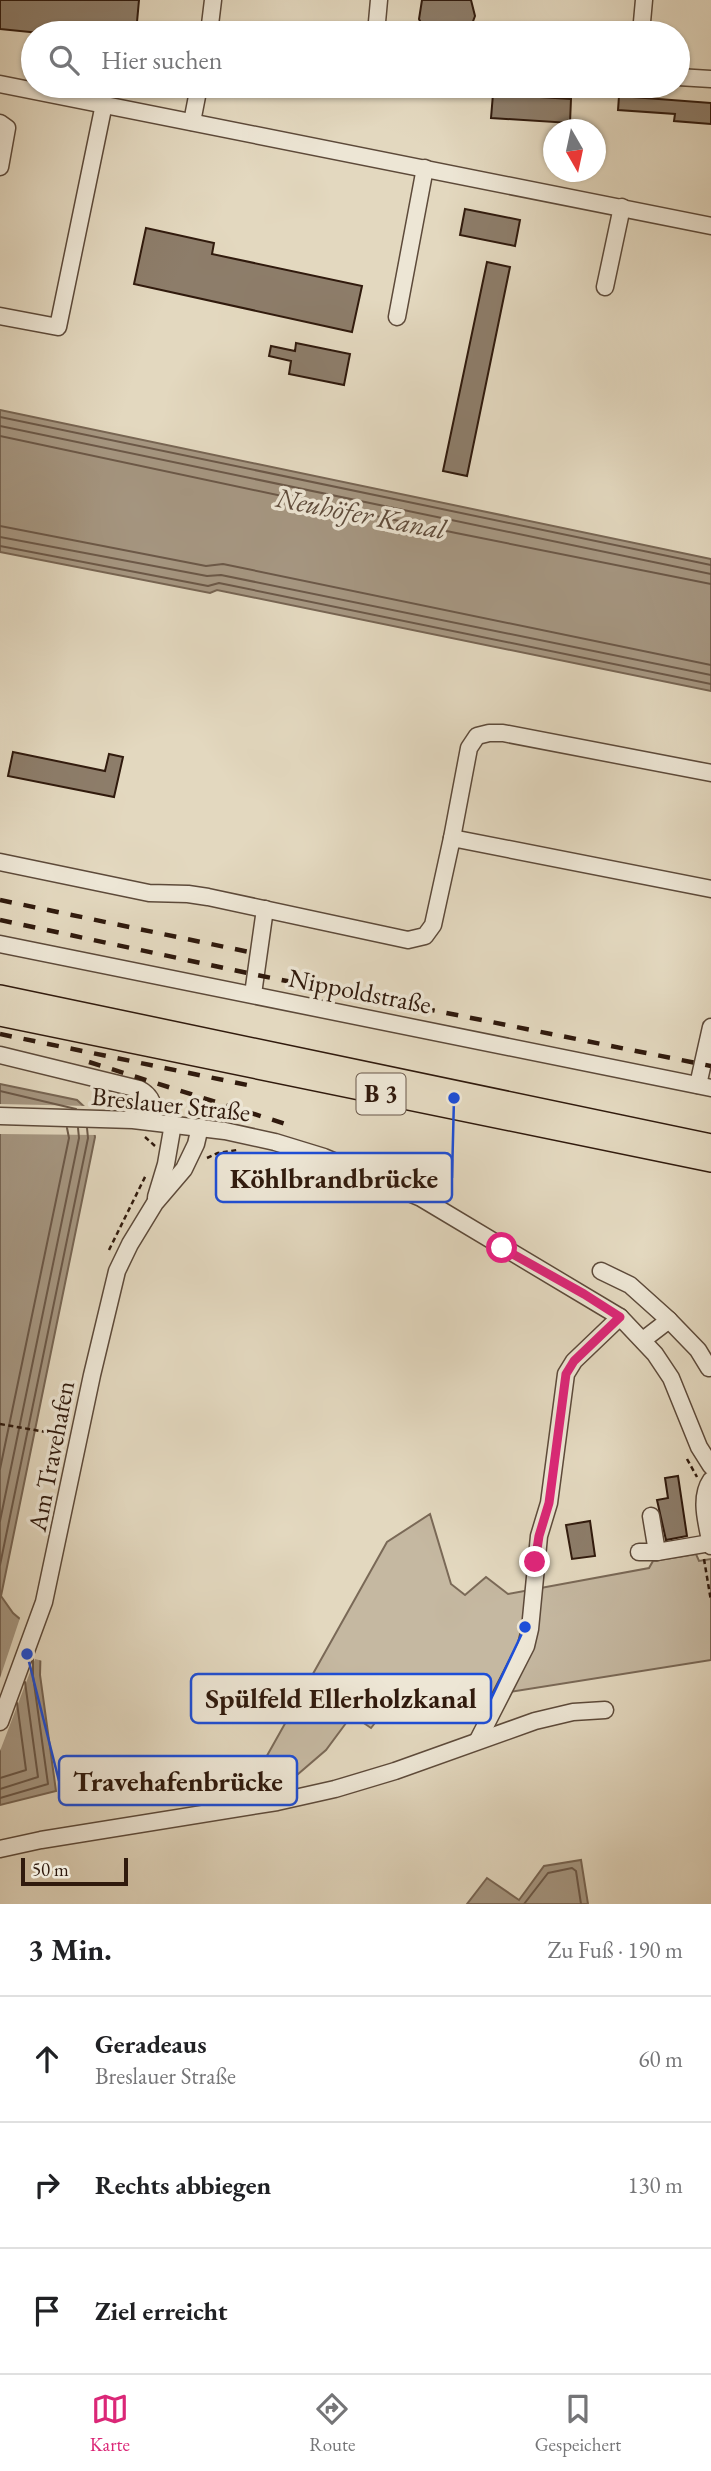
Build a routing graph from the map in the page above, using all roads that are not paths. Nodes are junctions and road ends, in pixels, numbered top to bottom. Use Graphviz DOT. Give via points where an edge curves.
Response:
graph roads {
  1 [pos="212,0"];
  2 [pos="379,0"];
  3 [pos="644,0"];
  4 [pos="210,21"];
  5 [pos="377,21"];
  6 [pos="642,21"];
  7 [pos="690,78"];
  8 [pos="711,79"];
  9 [pos="0,84"];
  10 [pos="21,88"];
  11 [pos="72,98"];
  12 [pos="197,98"];
  13 [pos="103,104"];
  14 [pos="192,122"];
  15 [pos="0,123"];
  16 [pos="0,167"];
  17 [pos="425,168"];
  18 [pos="622,207"];
  19 [pos="711,226"];
  20 [pos="606,287"];
  21 [pos="0,316"];
  22 [pos="397,317"];
  23 [pos="711,773"];
  24 [pos="452,838"];
  25 [pos="0,862"];
  26 [pos="711,889"];
  27 [pos="265,909"];
  28 [pos="0,944"];
  29 [pos="253,995"];
  30 [pos="0,996"];
  31 [pos="0,1015"];
  32 [pos="711,1027"];
  33 [pos="0,1055"];
  34 [pos="705,1086"];
  35 [pos="0,1116"];
  36 [pos="153,1121"];
  37 [pos="173,1124"];
  38 [pos="200,1127"];
  39 [pos="711,1145"];
  40 [pos="711,1161"];
  41 [pos="155,1203"];
  42 [pos="601,1271"];
  43 [pos="620,1317"];
  44 [pos="669,1320"];
  45 [pos="643,1340"];
  46 [pos="709,1368"];
  47 [pos="711,1466"];
  48 [pos="711,1480"];
  49 [pos="651,1516"];
  50 [pos="709,1549"];
  51 [pos="639,1552"];
  52 [pos="657,1552"];
  53 [pos="605,1710"];
  54 [pos="0,1722"];
  55 [pos="478,1740"];
  56 [pos="0,1849"];
  1 -- 4 [label="street"];
  2 -- 5 [label="street"];
  3 -- 6 [label="street"];
  7 -- 8 [label="street"];
  9 -- 10 [label="street"];
  11 -- 13 [label="street"];
  12 -- 14 [label="street"];
  13 -- 14 [label="street"];
  13 -- 21 [label="street" via="58,327"];
  14 -- 17 [label="street"];
  15 -- 16 [label="street" via="7,128"];
  17 -- 18 [label="street"];
  17 -- 22 [label="street"];
  18 -- 19 [label="street"];
  18 -- 20 [label="street"];
  23 -- 24 [label="street" via="503,733 477,736 469,748"];
  24 -- 26 [label="street"];
  24 -- 27 [label="street" via="433,926 425,936 408,940"];
  25 -- 27 [label="street" via="149,893 188,894"];
  27 -- 29 [label="street"];
  28 -- 29 [label="street, Nippoldstraße"];
  29 -- 34 [label="street, Nippoldstraße"];
  30 -- 39 [label="main road, B 3"];
  31 -- 40 [label="main road, B 3"];
  32 -- 34 [label="street"];
  33 -- 36 [label="street" via="139,1089 152,1101"];
  35 -- 36 [label="street, Breslauer Straße"];
  36 -- 37 [label="street, Breslauer Straße"];
  37 -- 38 [label="street, Breslauer Straße"];
  37 -- 41 [label="street, Am Travehafen"];
  38 -- 41 [label="street, Am Travehafen" via="184,1169"];
  38 -- 43 [label="street, Breslauer Straße" via="298,1149 396,1186"];
  41 -- 54 [label="street, Am Travehafen" via="121,1259 110,1295 55,1561"];
  42 -- 44 [label="street" via="630,1286"];
  43 -- 45 [label="street, Breslauer Straße"];
  43 -- 55 [label="street" via="566,1374 526,1646"];
  44 -- 45 [label="street"];
  44 -- 46 [label="street"];
  45 -- 47 [label="street, Breslauer Straße" via="671,1378"];
  48 -- 50 [label="street" via="704,1496"];
  49 -- 52 [label="street"];
  50 -- 52 [label="street"];
  51 -- 52 [label="street"];
  53 -- 55 [label="street" via="573,1712"];
  55 -- 56 [label="street" via="335,1789"];
}
